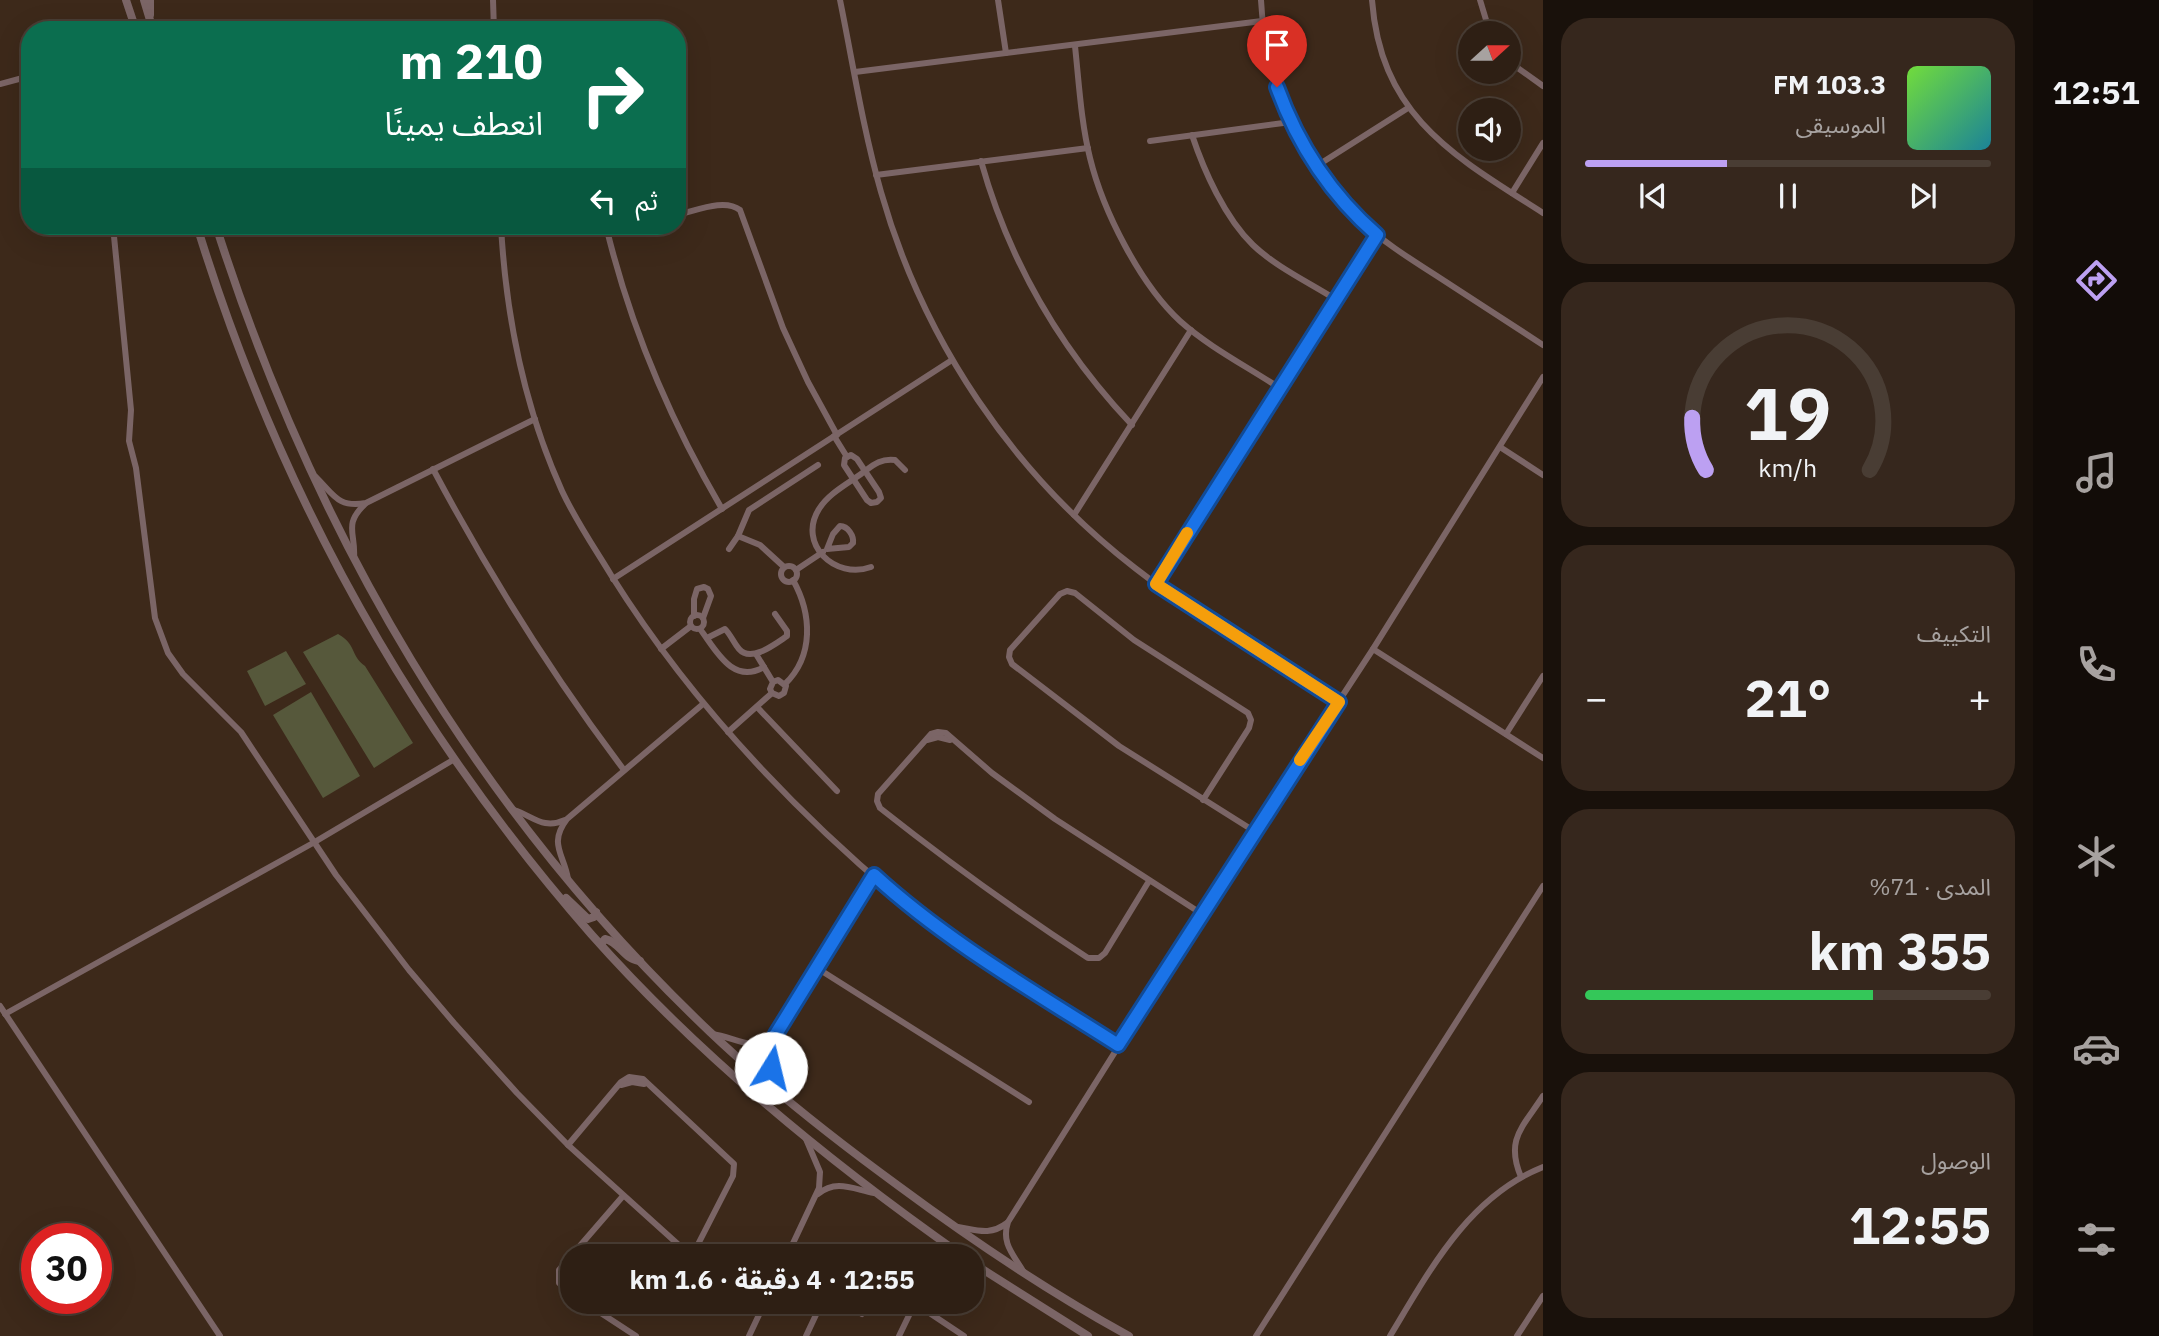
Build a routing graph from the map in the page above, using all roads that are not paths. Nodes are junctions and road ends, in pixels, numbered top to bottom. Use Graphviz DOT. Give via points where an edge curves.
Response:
graph roads {
  1 [pos="127,0"];
  2 [pos="144,0"];
  3 [pos="151,0"];
  4 [pos="493,0"];
  5 [pos="840,0"];
  6 [pos="998,0"];
  7 [pos="1262,0"];
  8 [pos="1372,0"];
  9 [pos="1480,0"];
  10 [pos="150,20"];
  11 [pos="133,21"];
  12 [pos="494,21"];
  13 [pos="1262,21"];
  14 [pos="1486,21"];
  15 [pos="1075,46"];
  16 [pos="1006,53"];
  17 [pos="1521,70"];
  18 [pos="855,72"];
  19 [pos="21,78"];
  20 [pos="0,84"];
  21 [pos="1543,86"];
  22 [pos="1408,108"];
  23 [pos="1290,122"];
  24 [pos="1192,135"];
  25 [pos="1150,141"];
  26 [pos="1543,144"];
  27 [pos="1088,148"];
  28 [pos="981,162"];
  29 [pos="1315,167"];
  30 [pos="876,175"];
  31 [pos="1511,193"];
  32 [pos="686,213"];
  33 [pos="1543,213"];
  34 [pos="114,235"];
  35 [pos="200,235"];
  36 [pos="219,235"];
  37 [pos="502,235"];
  38 [pos="608,235"];
  39 [pos="1377,235"];
  40 [pos="1335,299"];
  41 [pos="1191,330"];
  42 [pos="1543,345"];
  43 [pos="953,360"];
  44 [pos="1543,377"];
  45 [pos="1279,387"];
  46 [pos="535,419"];
  47 [pos="1132,425"];
  48 [pos="836,435"];
  49 [pos="1500,447"];
  50 [pos="847,457"];
  51 [pos="818,465"];
  52 [pos="433,469"];
  53 [pos="905,470"];
  54 [pos="309,471"];
  55 [pos="865,471"];
  56 [pos="1543,475"];
  57 [pos="854,479"];
  58 [pos="366,503"];
  59 [pos="722,509"];
  60 [pos="1074,515"];
  61 [pos="738,536"];
  62 [pos="729,549"];
  63 [pos="824,552"];
  64 [pos="353,560"];
  65 [pos="784,567"];
  66 [pos="871,567"];
  67 [pos="796,570"];
  68 [pos="613,579"];
  69 [pos="793,580"];
  70 [pos="1156,584"];
  71 [pos="775,614"];
  72 [pos="694,616"];
  73 [pos="703,618"];
  74 [pos="691,626"];
  75 [pos="700,629"];
  76 [pos="707,638"];
  77 [pos="661,649"];
  78 [pos="1373,649"];
  79 [pos="756,654"];
  80 [pos="764,667"];
  81 [pos="1543,676"];
  82 [pos="773,682"];
  83 [pos="785,684"];
  84 [pos="772,693"];
  85 [pos="1339,702"];
  86 [pos="703,704"];
  87 [pos="757,706"];
  88 [pos="728,732"];
  89 [pos="1506,734"];
  90 [pos="1543,758"];
  91 [pos="453,760"];
  92 [pos="624,770"];
  93 [pos="837,790"];
  94 [pos="1203,800"];
  95 [pos="512,809"];
  96 [pos="567,819"];
  97 [pos="1254,831"];
  98 [pos="313,843"];
  99 [pos="874,875"];
  100 [pos="568,879"];
  101 [pos="1149,881"];
  102 [pos="1543,886"];
  103 [pos="560,897"];
  104 [pos="596,912"];
  105 [pos="1202,914"];
  106 [pos="601,944"];
  107 [pos="640,961"];
  108 [pos="817,968"];
  109 [pos="0,1006"];
  110 [pos="5,1014"];
  111 [pos="712,1034"];
  112 [pos="776,1034"];
  113 [pos="1118,1045"];
  114 [pos="1543,1096"];
  115 [pos="786,1097"];
  116 [pos="1029,1102"];
  117 [pos="806,1138"];
  118 [pos="568,1145"];
  119 [pos="1543,1167"];
  120 [pos="1521,1177"];
  121 [pos="874,1193"];
  122 [pos="816,1195"];
  123 [pos="622,1196"];
  124 [pos="1009,1222"];
  125 [pos="953,1226"];
  126 [pos="581,1244"];
  127 [pos="678,1244"];
  128 [pos="698,1244"];
  129 [pos="793,1244"];
  130 [pos="946,1244"];
  131 [pos="984,1270"];
  132 [pos="1026,1275"];
  133 [pos="1543,1296"];
  134 [pos="602,1314"];
  135 [pos="760,1314"];
  136 [pos="816,1314"];
  137 [pos="909,1314"];
  138 [pos="931,1314"];
  139 [pos="220,1336"];
  140 [pos="636,1336"];
  141 [pos="749,1336"];
  142 [pos="806,1336"];
  143 [pos="900,1336"];
  144 [pos="964,1336"];
  145 [pos="1088,1336"];
  146 [pos="1129,1336"];
  147 [pos="1256,1336"];
  148 [pos="1390,1336"];
  149 [pos="1517,1336"];
  1 -- 11 [label="street"];
  2 -- 10 [label="street"];
  3 -- 10 [label="street"];
  4 -- 12 [label="street"];
  5 -- 18 [label="street"];
  6 -- 16 [label="street"];
  7 -- 13 [label="street"];
  8 -- 22 [label="street" via="1383,56"];
  9 -- 14 [label="street"];
  13 -- 15 [label="street"];
  13 -- 23 [label="street" via="1270,65"];
  15 -- 16 [label="street"];
  15 -- 27 [label="street"];
  16 -- 18 [label="street"];
  17 -- 21 [label="street"];
  18 -- 30 [label="street"];
  19 -- 20 [label="street"];
  22 -- 29 [label="street"];
  22 -- 31 [label="street" via="1452,153"];
  23 -- 24 [label="street"];
  23 -- 29 [label="street"];
  24 -- 25 [label="street"];
  24 -- 40 [label="street" via="1209,179 1247,239"];
  26 -- 31 [label="street"];
  27 -- 28 [label="street"];
  27 -- 41 [label="street" via="1099,186 1128,248 1167,307"];
  28 -- 30 [label="street"];
  28 -- 47 [label="street" via="1003,229 1034,292 1071,352"];
  29 -- 39 [label="street" via="1343,204"];
  30 -- 43 [label="street" via="905,263"];
  31 -- 33 [label="street"];
  32 -- 48 [label="street" via="724,205 740,210 783,328"];
  34 -- 98 [label="street" via="131,410 129,441 158,630 183,674 247,740"];
  35 -- 91 [label="street" via="239,354 302,499 373,633"];
  36 -- 54 [label="street" via="254,338"];
  37 -- 46 [label="street" via="511,316"];
  38 -- 59 [label="street" via="653,374"];
  39 -- 40 [label="street"];
  39 -- 42 [label="street"];
  40 -- 45 [label="street"];
  41 -- 45 [label="street"];
  41 -- 47 [label="street"];
  43 -- 48 [label="street"];
  43 -- 60 [label="street" via="1005,438"];
  44 -- 49 [label="street"];
  45 -- 70 [label="street"];
  46 -- 52 [label="street"];
  46 -- 68 [label="street" via="572,513"];
  47 -- 60 [label="street"];
  48 -- 50 [label="street"];
  48 -- 59 [label="street"];
  49 -- 56 [label="street"];
  49 -- 78 [label="street"];
  50 -- 55 [label="street" via="856,457"];
  50 -- 57 [label="street" via="845,465"];
  51 -- 61 [label="street" via="752,507"];
  52 -- 58 [label="street"];
  52 -- 92 [label="street" via="525,631"];
  53 -- 55 [label="street" via="887,459"];
  54 -- 58 [label="street" via="341,502"];
  54 -- 64 [label="street"];
  55 -- 57 [label="street"];
  55 -- 57 [label="street" via="880,494 878,501 869,501"];
  57 -- 63 [label="street" via="817,512 815,543"];
  58 -- 64 [label="street" via="351,526"];
  59 -- 68 [label="street"];
  60 -- 70 [label="street"];
  61 -- 62 [label="street"];
  61 -- 65 [label="street" via="760,545"];
  63 -- 63 [label="street" via="851,545 853,538 846,527 837,528"];
  63 -- 66 [label="street" via="829,563 840,569"];
  63 -- 67 [label="street"];
  64 -- 95 [label="street" via="437,703"];
  65 -- 67 [label="street"];
  65 -- 69 [label="street" via="782,578"];
  67 -- 69 [label="street"];
  68 -- 77 [label="street"];
  69 -- 83 [label="street" via="806,612 807,637 802,661"];
  70 -- 85 [label="street"];
  71 -- 79 [label="street" via="787,636"];
  72 -- 73 [label="street"];
  72 -- 73 [label="street" via="695,594 704,587 711,596"];
  72 -- 74 [label="street"];
  73 -- 75 [label="street"];
  74 -- 75 [label="street"];
  74 -- 77 [label="street"];
  75 -- 76 [label="street"];
  76 -- 79 [label="street" via="725,629 740,650"];
  76 -- 80 [label="street" via="732,669 746,672"];
  77 -- 86 [label="street"];
  78 -- 85 [label="street"];
  78 -- 89 [label="street"];
  79 -- 80 [label="street"];
  80 -- 82 [label="street"];
  81 -- 89 [label="street"];
  82 -- 83 [label="street"];
  82 -- 84 [label="street"];
  83 -- 84 [label="street" via="784,694"];
  84 -- 87 [label="street"];
  85 -- 97 [label="street"];
  86 -- 88 [label="street"];
  86 -- 92 [label="street"];
  87 -- 88 [label="street"];
  87 -- 93 [label="street"];
  88 -- 99 [label="street" via="804,813"];
  89 -- 90 [label="street"];
  91 -- 98 [label="street"];
  91 -- 103 [label="street"];
  92 -- 96 [label="street"];
  94 -- 94 [label="street" via="1096,730 1022,673 1013,657 1019,640 1051,603 1068,596 1084,602 1133,640 1246,710 1250,724"];
  94 -- 97 [label="street"];
  95 -- 96 [label="street" via="541,823"];
  95 -- 100 [label="street"];
  96 -- 100 [label="street" via="557,841"];
  97 -- 105 [label="street"];
  98 -- 110 [label="street"];
  98 -- 118 [label="street" via="418,980"];
  99 -- 108 [label="street"];
  99 -- 113 [label="street" via="948,934"];
  100 -- 104 [label="street"];
  101 -- 101 [label="street" via="1108,947 1094,954 1078,951 977,884 880,808 878,794 931,734 946,733 1036,806"];
  101 -- 105 [label="street"];
  102 -- 147 [label="street"];
  103 -- 104 [label="street" via="588,919"];
  103 -- 106 [label="street"];
  104 -- 107 [label="street"];
  105 -- 113 [label="street"];
  106 -- 107 [label="street" via="610,939 629,958"];
  106 -- 117 [label="street" via="704,1048"];
  107 -- 111 [label="street"];
  108 -- 112 [label="street"];
  108 -- 116 [label="street"];
  109 -- 110 [label="street"];
  110 -- 139 [label="street"];
  111 -- 112 [label="street" via="754,1045"];
  111 -- 115 [label="street"];
  112 -- 115 [label="street" via="769,1059"];
  113 -- 124 [label="street"];
  114 -- 120 [label="street" via="1514,1144"];
  115 -- 125 [label="street"];
  117 -- 121 [label="street"];
  117 -- 122 [label="street" via="820,1172"];
  118 -- 123 [label="street"];
  118 -- 128 [label="street" via="625,1079 643,1079 732,1160 735,1168"];
  119 -- 120 [label="street"];
  120 -- 148 [label="street" via="1491,1197 1465,1223"];
  121 -- 122 [label="street" via="838,1185"];
  121 -- 130 [label="street"];
  122 -- 129 [label="street"];
  123 -- 126 [label="street"];
  123 -- 127 [label="street"];
  124 -- 125 [label="street" via="984,1232"];
  124 -- 132 [label="street" via="1008,1248"];
  125 -- 132 [label="street"];
  131 -- 145 [label="street"];
  132 -- 146 [label="street"];
  133 -- 149 [label="street"];
  134 -- 140 [label="street"];
  135 -- 141 [label="street"];
  136 -- 142 [label="street"];
  137 -- 143 [label="street"];
  138 -- 144 [label="street"];
}
